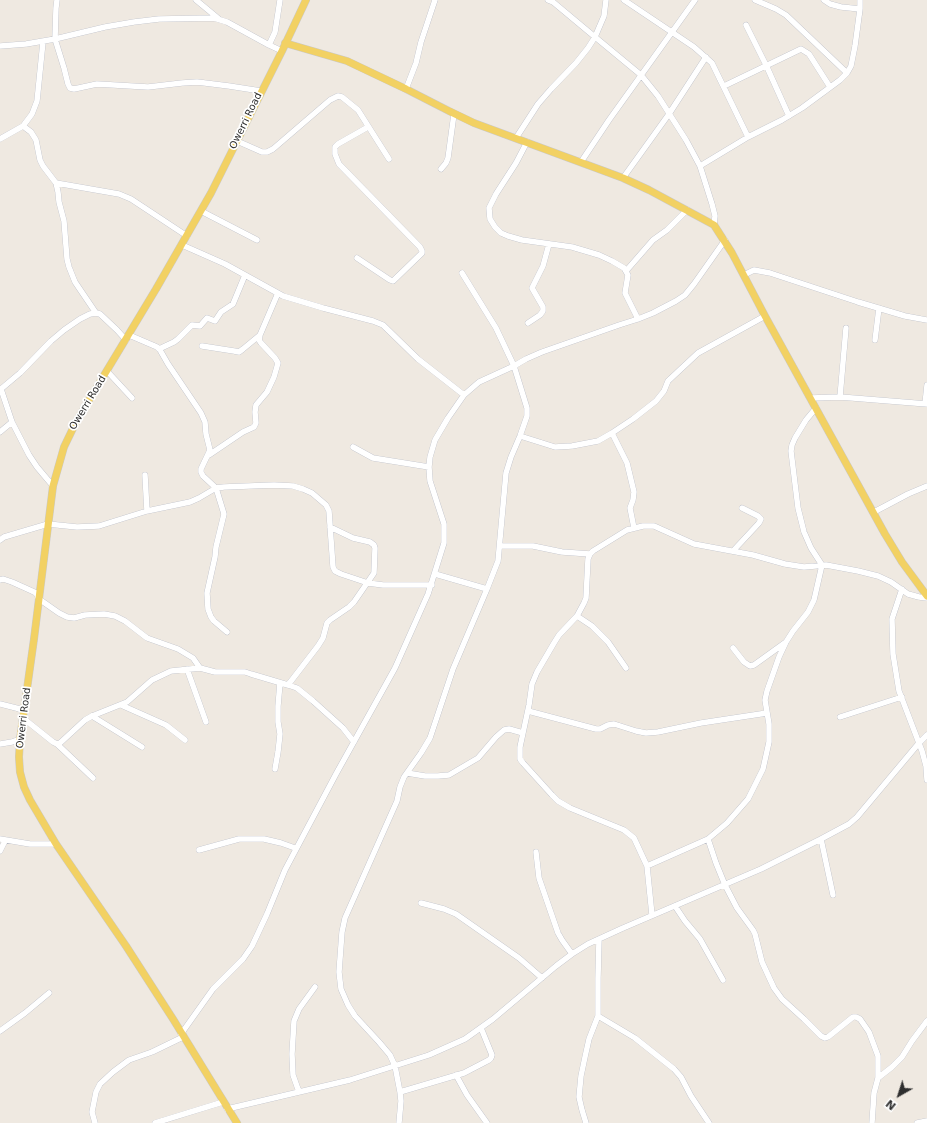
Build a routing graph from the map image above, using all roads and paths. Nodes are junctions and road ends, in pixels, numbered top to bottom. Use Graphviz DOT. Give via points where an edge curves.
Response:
graph roads {
  1 [pos="57,0"];
  2 [pos="196,0"];
  3 [pos="280,0"];
  4 [pos="306,0"];
  5 [pos="435,0"];
  6 [pos="548,0"];
  7 [pos="606,0"];
  8 [pos="624,0"];
  9 [pos="695,0"];
  10 [pos="755,0"];
  11 [pos="824,0"];
  12 [pos="860,0"];
  13 [pos="860,9"];
  14 [pos="220,19"];
  15 [pos="746,25"];
  16 [pos="672,32"];
  17 [pos="595,37"];
  18 [pos="55,40"];
  19 [pos="42,42"];
  20 [pos="285,43"];
  21 [pos="269,45"];
  22 [pos="0,46"];
  23 [pos="282,51"];
  24 [pos="706,57"];
  25 [pos="766,65"];
  26 [pos="846,73"];
  27 [pos="641,75"];
  28 [pos="724,86"];
  29 [pos="830,87"];
  30 [pos="406,89"];
  31 [pos="261,91"];
  32 [pos="454,114"];
  33 [pos="669,114"];
  34 [pos="788,116"];
  35 [pos="23,126"];
  36 [pos="368,126"];
  37 [pos="748,137"];
  38 [pos="516,138"];
  39 [pos="0,139"];
  40 [pos="237,141"];
  41 [pos="527,142"];
  42 [pos="389,159"];
  43 [pos="581,162"];
  44 [pos="700,166"];
  45 [pos="440,169"];
  46 [pos="623,178"];
  47 [pos="56,183"];
  48 [pos="687,210"];
  49 [pos="201,211"];
  50 [pos="714,225"];
  51 [pos="187,236"];
  52 [pos="257,240"];
  53 [pos="725,240"];
  54 [pos="549,244"];
  55 [pos="182,245"];
  56 [pos="357,258"];
  57 [pos="626,271"];
  58 [pos="462,273"];
  59 [pos="245,275"];
  60 [pos="744,275"];
  61 [pos="278,293"];
  62 [pos="879,308"];
  63 [pos="96,313"];
  64 [pos="765,316"];
  65 [pos="638,319"];
  66 [pos="927,320"];
  67 [pos="528,323"];
  68 [pos="846,328"];
  69 [pos="260,335"];
  70 [pos="127,337"];
  71 [pos="875,340"];
  72 [pos="202,346"];
  73 [pos="159,349"];
  74 [pos="514,366"];
  75 [pos="107,371"];
  76 [pos="927,385"];
  77 [pos="0,388"];
  78 [pos="464,395"];
  79 [pos="840,397"];
  80 [pos="132,398"];
  81 [pos="811,398"];
  82 [pos="926,404"];
  83 [pos="816,408"];
  84 [pos="12,422"];
  85 [pos="0,432"];
  86 [pos="612,434"];
  87 [pos="520,436"];
  88 [pos="353,447"];
  89 [pos="208,455"];
  90 [pos="429,466"];
  91 [pos="145,475"];
  92 [pos="53,486"];
  93 [pos="927,486"];
  94 [pos="216,488"];
  95 [pos="742,508"];
  96 [pos="147,511"];
  97 [pos="874,512"];
  98 [pos="48,524"];
  99 [pos="330,528"];
  100 [pos="634,528"];
  101 [pos="0,540"];
  102 [pos="500,546"];
  103 [pos="733,552"];
  104 [pos="590,554"];
  105 [pos="822,565"];
  106 [pos="435,574"];
  107 [pos="0,580"];
  108 [pos="368,583"];
  109 [pos="432,584"];
  110 [pos="487,589"];
  111 [pos="902,589"];
  112 [pos="927,597"];
  113 [pos="39,599"];
  114 [pos="577,616"];
  115 [pos="227,632"];
  116 [pos="786,642"];
  117 [pos="733,648"];
  118 [pos="200,668"];
  119 [pos="626,668"];
  120 [pos="187,669"];
  121 [pos="280,683"];
  122 [pos="288,685"];
  123 [pos="902,697"];
  124 [pos="0,704"];
  125 [pos="122,705"];
  126 [pos="24,710"];
  127 [pos="528,711"];
  128 [pos="767,713"];
  129 [pos="92,716"];
  130 [pos="840,717"];
  131 [pos="23,718"];
  132 [pos="206,722"];
  133 [pos="523,733"];
  134 [pos="927,735"];
  135 [pos="20,738"];
  136 [pos="185,740"];
  137 [pos="354,742"];
  138 [pos="919,743"];
  139 [pos="0,744"];
  140 [pos="57,744"];
  141 [pos="142,747"];
  142 [pos="275,769"];
  143 [pos="407,773"];
  144 [pos="93,778"];
  145 [pos="927,780"];
  146 [pos="708,839"];
  147 [pos="2,840"];
  148 [pos="821,840"];
  149 [pos="56,844"];
  150 [pos="296,848"];
  151 [pos="0,850"];
  152 [pos="199,850"];
  153 [pos="536,852"];
  154 [pos="647,866"];
  155 [pos="725,885"];
  156 [pos="833,895"];
  157 [pos="421,903"];
  158 [pos="675,906"];
  159 [pos="652,915"];
  160 [pos="599,939"];
  161 [pos="572,954"];
  162 [pos="542,978"];
  163 [pos="723,980"];
  164 [pos="315,987"];
  165 [pos="49,993"];
  166 [pos="598,1016"];
  167 [pos="927,1021"];
  168 [pos="481,1028"];
  169 [pos="0,1031"];
  170 [pos="182,1036"];
  171 [pos="395,1066"];
  172 [pos="456,1075"];
  173 [pos="878,1078"];
  174 [pos="299,1092"];
  175 [pos="400,1092"];
  176 [pos="223,1102"];
  177 [pos="227,1109"];
  178 [pos="927,1121"];
  179 [pos="94,1123"];
  180 [pos="155,1123"];
  181 [pos="237,1123"];
  182 [pos="399,1123"];
  183 [pos="487,1123"];
  184 [pos="586,1123"];
  185 [pos="709,1123"];
  186 [pos="872,1123"];
  187 [pos="917,1123"];
  1 -- 18 [label="street"];
  2 -- 14 [label="street"];
  3 -- 21 [label="street" via="275,32"];
  4 -- 20 [label="main road, Owerri Road"];
  5 -- 30 [label="street"];
  6 -- 17 [label="street"];
  7 -- 17 [label="street" via="604,16"];
  8 -- 16 [label="street"];
  9 -- 16 [label="street"];
  10 -- 26 [label="street" via="786,15"];
  11 -- 13 [label="street" via="841,7"];
  12 -- 13 [label="street"];
  13 -- 26 [label="street" via="851,66"];
  14 -- 18 [label="street" via="159,19 134,22"];
  14 -- 21 [label="street"];
  15 -- 25 [label="street"];
  16 -- 24 [label="street"];
  16 -- 27 [label="street"];
  17 -- 27 [label="street"];
  17 -- 38 [label="street" via="576,63 538,104"];
  18 -- 19 [label="street"];
  18 -- 31 [label="street" via="68,84 74,89 97,84 148,87 197,82"];
  19 -- 22 [label="street"];
  19 -- 35 [label="street" via="37,101"];
  20 -- 23 [label="main road, Owerri Road"];
  20 -- 30 [label="main road" via="347,61"];
  21 -- 23 [label="street"];
  23 -- 31 [label="main road, Owerri Road"];
  24 -- 28 [label="street"];
  24 -- 33 [label="street"];
  25 -- 28 [label="street"];
  25 -- 29 [label="street" via="802,49 813,60"];
  25 -- 34 [label="street"];
  26 -- 29 [label="street"];
  27 -- 33 [label="street"];
  27 -- 43 [label="street"];
  28 -- 37 [label="street"];
  29 -- 34 [label="street"];
  30 -- 32 [label="main road"];
  31 -- 40 [label="main road, Owerri Road"];
  32 -- 38 [label="main road"];
  32 -- 45 [label="street" via="448,158"];
  33 -- 44 [label="street"];
  33 -- 46 [label="street"];
  34 -- 37 [label="street"];
  35 -- 39 [label="street"];
  35 -- 47 [label="street" via="36,140 40,160"];
  36 -- 40 [label="street" via="358,110 338,96 267,152"];
  36 -- 42 [label="street"];
  36 -- 56 [label="street" via="338,144 335,154 339,164 420,247 422,253 393,281"];
  37 -- 44 [label="street"];
  38 -- 41 [label="main road"];
  40 -- 49 [label="main road, Owerri Road"];
  41 -- 43 [label="main road"];
  41 -- 54 [label="street" via="489,208 490,219 501,233 522,240"];
  43 -- 46 [label="main road"];
  44 -- 50 [label="street" via="715,216"];
  46 -- 48 [label="main road"];
  47 -- 51 [label="street" via="119,194 131,199"];
  47 -- 63 [label="street" via="64,220 66,259 75,282"];
  48 -- 50 [label="main road"];
  48 -- 57 [label="street" via="653,240"];
  49 -- 51 [label="main road, Owerri Road"];
  49 -- 52 [label="street"];
  50 -- 53 [label="main road"];
  51 -- 55 [label="main road, Owerri Road"];
  53 -- 60 [label="main road"];
  53 -- 65 [label="street" via="685,295"];
  54 -- 57 [label="street" via="572,247 599,255"];
  54 -- 67 [label="street" via="543,266 532,288 543,310"];
  55 -- 59 [label="street"];
  55 -- 70 [label="main road, Owerri Road"];
  57 -- 65 [label="street" via="628,275 625,293"];
  58 -- 74 [label="street" via="496,328"];
  59 -- 61 [label="street"];
  59 -- 73 [label="street" via="233,304 221,312 216,321 207,318 200,326 192,325 174,342"];
  60 -- 62 [label="street" via="754,270 770,273"];
  60 -- 64 [label="main road"];
  61 -- 69 [label="street"];
  61 -- 78 [label="street" via="383,325 418,359"];
  62 -- 66 [label="street"];
  62 -- 71 [label="street"];
  63 -- 70 [label="street"];
  63 -- 77 [label="street" via="80,319 64,330 20,373"];
  64 -- 81 [label="main road"];
  64 -- 86 [label="street" via="698,353 668,381 656,401"];
  65 -- 74 [label="street" via="542,352"];
  68 -- 79 [label="street"];
  69 -- 72 [label="street" via="239,352"];
  69 -- 89 [label="street" via="259,340 278,363 267,392 256,405 256,423 254,427"];
  70 -- 73 [label="street"];
  70 -- 75 [label="main road, Owerri Road"];
  73 -- 89 [label="street" via="205,422 210,450"];
  74 -- 78 [label="street" via="479,382"];
  74 -- 87 [label="street" via="528,408"];
  75 -- 80 [label="street"];
  75 -- 92 [label="main road, Owerri Road" via="69,434"];
  76 -- 82 [label="street"];
  77 -- 84 [label="street"];
  78 -- 90 [label="street" via="435,440"];
  79 -- 81 [label="street"];
  79 -- 82 [label="street"];
  81 -- 83 [label="main road"];
  83 -- 97 [label="main road"];
  83 -- 105 [label="street" via="802,426 791,451 798,508 804,532"];
  84 -- 85 [label="street"];
  84 -- 92 [label="street" via="36,467"];
  86 -- 87 [label="street" via="572,446 555,446"];
  86 -- 100 [label="street" via="627,463 634,492 630,508"];
  87 -- 102 [label="street" via="506,473"];
  88 -- 90 [label="street" via="373,458"];
  89 -- 94 [label="street" via="201,472"];
  90 -- 106 [label="street" via="430,481 444,524 444,543"];
  91 -- 96 [label="street"];
  92 -- 98 [label="main road, Owerri Road"];
  93 -- 97 [label="street"];
  94 -- 96 [label="street" via="190,502"];
  94 -- 99 [label="street" via="274,485 303,489 326,505"];
  94 -- 115 [label="street" via="224,514 207,593 208,609 214,621"];
  95 -- 103 [label="street" via="761,519"];
  96 -- 98 [label="street" via="99,526"];
  97 -- 112 [label="main road" via="896,554"];
  98 -- 101 [label="street"];
  98 -- 113 [label="main road, Owerri Road"];
  99 -- 108 [label="street" via="335,571"];
  99 -- 108 [label="street" via="374,545 374,572"];
  100 -- 103 [label="street" via="654,526 694,544"];
  100 -- 104 [label="street"];
  102 -- 104 [label="street" via="533,546"];
  102 -- 110 [label="street" via="498,562"];
  103 -- 105 [label="street" via="797,567"];
  104 -- 114 [label="street" via="586,598"];
  105 -- 111 [label="street" via="878,576"];
  105 -- 116 [label="street" via="814,600"];
  106 -- 109 [label="street"];
  106 -- 110 [label="street"];
  107 -- 113 [label="street" via="12,582 32,591"];
  108 -- 109 [label="street"];
  108 -- 122 [label="street" via="349,607 327,623 318,646"];
  109 -- 137 [label="street" via="395,668"];
  110 -- 143 [label="street" via="453,670 430,738"];
  111 -- 112 [label="street" via="908,594"];
  111 -- 123 [label="street" via="892,619 893,654"];
  113 -- 118 [label="street" via="68,617 85,614 115,616 147,638 178,649 193,658"];
  113 -- 126 [label="main road, Owerri Road"];
  114 -- 119 [label="street" via="608,642"];
  114 -- 127 [label="street" via="559,635 537,672 532,684"];
  116 -- 117 [label="street" via="750,666"];
  116 -- 128 [label="street" via="767,691"];
  118 -- 120 [label="street"];
  118 -- 121 [label="street" via="215,672 245,672"];
  120 -- 125 [label="street" via="171,671 152,680"];
  120 -- 132 [label="street"];
  121 -- 122 [label="street"];
  121 -- 142 [label="street" via="279,740"];
  122 -- 137 [label="street" via="297,688 314,701"];
  123 -- 130 [label="street"];
  123 -- 138 [label="street"];
  124 -- 126 [label="street"];
  125 -- 129 [label="street"];
  125 -- 136 [label="street" via="166,725"];
  126 -- 131 [label="main road, Owerri Road"];
  127 -- 128 [label="street" via="596,729 614,724 646,733"];
  127 -- 133 [label="street"];
  128 -- 146 [label="street" via="769,742 763,769 748,799 727,824"];
  129 -- 140 [label="street"];
  129 -- 141 [label="street"];
  131 -- 135 [label="main road, Owerri Road"];
  131 -- 140 [label="street"];
  133 -- 143 [label="street" via="504,730 478,758 449,775"];
  133 -- 154 [label="street" via="520,747 520,759 523,764 558,801 624,830 634,838"];
  134 -- 138 [label="street"];
  135 -- 139 [label="street"];
  135 -- 149 [label="main road, Owerri Road" via="20,772 24,787"];
  137 -- 150 [label="street"];
  138 -- 145 [label="street"];
  138 -- 148 [label="street" via="857,817"];
  140 -- 144 [label="street"];
  143 -- 171 [label="street" via="345,918 338,972 341,989 354,1016 380,1042"];
  146 -- 154 [label="street"];
  146 -- 155 [label="street"];
  147 -- 149 [label="street"];
  147 -- 151 [label="street"];
  148 -- 155 [label="street"];
  148 -- 156 [label="street"];
  149 -- 170 [label="main road, Owerri Road" via="126,946"];
  150 -- 152 [label="street" via="264,839 239,839"];
  150 -- 170 [label="street" via="252,946 243,959 213,989"];
  153 -- 161 [label="street" via="539,878 558,933"];
  154 -- 159 [label="street"];
  155 -- 158 [label="street"];
  155 -- 173 [label="street" via="753,930 766,974 782,999 825,1038 853,1017 860,1019 869,1032 878,1056"];
  157 -- 162 [label="street" via="456,914 519,958"];
  158 -- 159 [label="street"];
  158 -- 163 [label="street" via="700,939"];
  159 -- 160 [label="street"];
  160 -- 161 [label="street"];
  160 -- 166 [label="street"];
  161 -- 162 [label="street"];
  162 -- 168 [label="street"];
  164 -- 174 [label="street" via="299,1009 294,1021 293,1075"];
  165 -- 169 [label="street"];
  166 -- 184 [label="street" via="589,1040 581,1076 579,1097"];
  166 -- 185 [label="street" via="635,1038 674,1069"];
  167 -- 173 [label="street" via="902,1057"];
  168 -- 171 [label="street" via="449,1047"];
  168 -- 172 [label="street" via="492,1058"];
  170 -- 176 [label="main road, Owerri Road"];
  170 -- 179 [label="street" via="152,1052 128,1060 100,1084 92,1112"];
  171 -- 174 [label="street"];
  171 -- 175 [label="street"];
  172 -- 175 [label="street"];
  172 -- 183 [label="street" via="470,1101"];
  173 -- 186 [label="street"];
  174 -- 177 [label="street"];
  175 -- 182 [label="street"];
  176 -- 177 [label="main road, Owerri Road"];
  176 -- 180 [label="street"];
  177 -- 181 [label="main road, Owerri Road"];
  178 -- 187 [label="street"];
}
